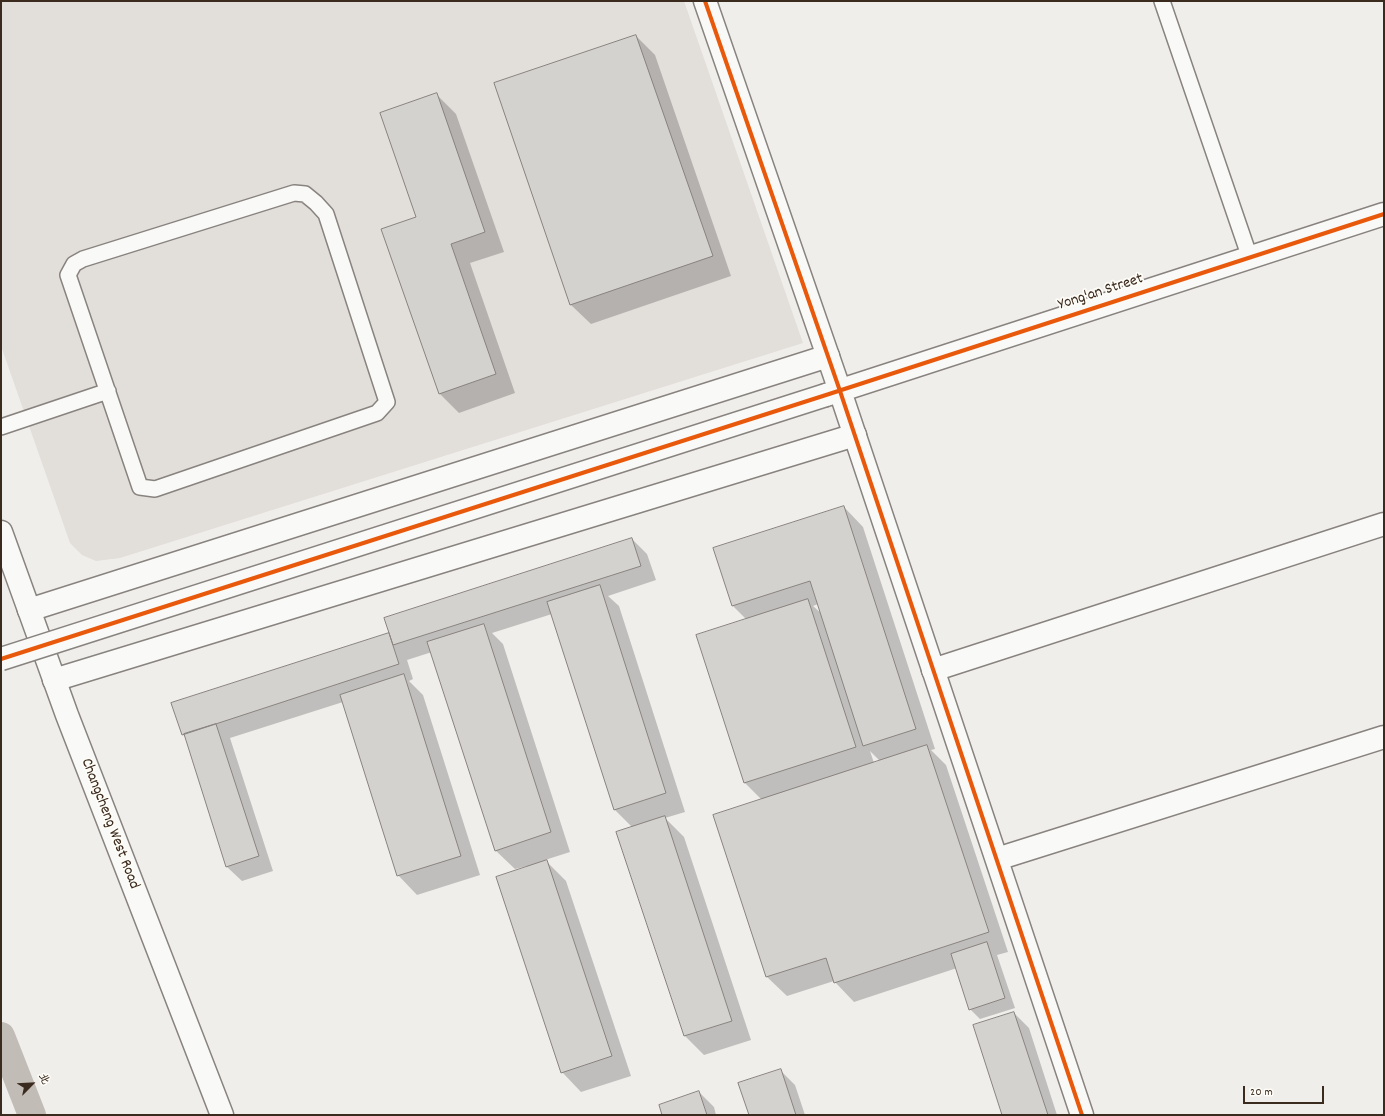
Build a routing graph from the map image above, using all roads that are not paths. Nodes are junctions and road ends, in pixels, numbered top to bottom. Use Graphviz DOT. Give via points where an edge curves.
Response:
graph roads {
  1 [pos="705,1"];
  2 [pos="1162,1"];
  3 [pos="1384,214"];
  4 [pos="1250,258"];
  5 [pos="828,356"];
  6 [pos="108,391"];
  7 [pos="833,393"];
  8 [pos="1,427"];
  9 [pos="855,435"];
  10 [pos="1384,524"];
  11 [pos="1,532"];
  12 [pos="29,610"];
  13 [pos="1,659"];
  14 [pos="933,670"];
  15 [pos="54,680"];
  16 [pos="1384,737"];
  17 [pos="996,859"];
  18 [pos="222,1115"];
  19 [pos="1082,1115"];
  1 -- 5 [label="street"];
  2 -- 4 [label="lane"];
  3 -- 4 [label="street, Yong'an Street"];
  4 -- 7 [label="street, Yong'an Street"];
  5 -- 7 [label="street"];
  5 -- 12 [label="street"];
  6 -- 6 [label="lane" via="140,486 155,489 378,412 387,402 326,214 305,194 294,192 74,264 68,275"];
  6 -- 8 [label="lane"];
  7 -- 9 [label="street"];
  7 -- 13 [label="street, Yong'an Street, bridge"];
  9 -- 14 [label="street"];
  9 -- 15 [label="street"];
  10 -- 14 [label="street"];
  11 -- 12 [label="street, Changcheng West Road"];
  12 -- 15 [label="street, Changcheng West Road"];
  14 -- 17 [label="street"];
  15 -- 18 [label="street, Changcheng West Road"];
  16 -- 17 [label="street"];
  17 -- 19 [label="street"];
}
